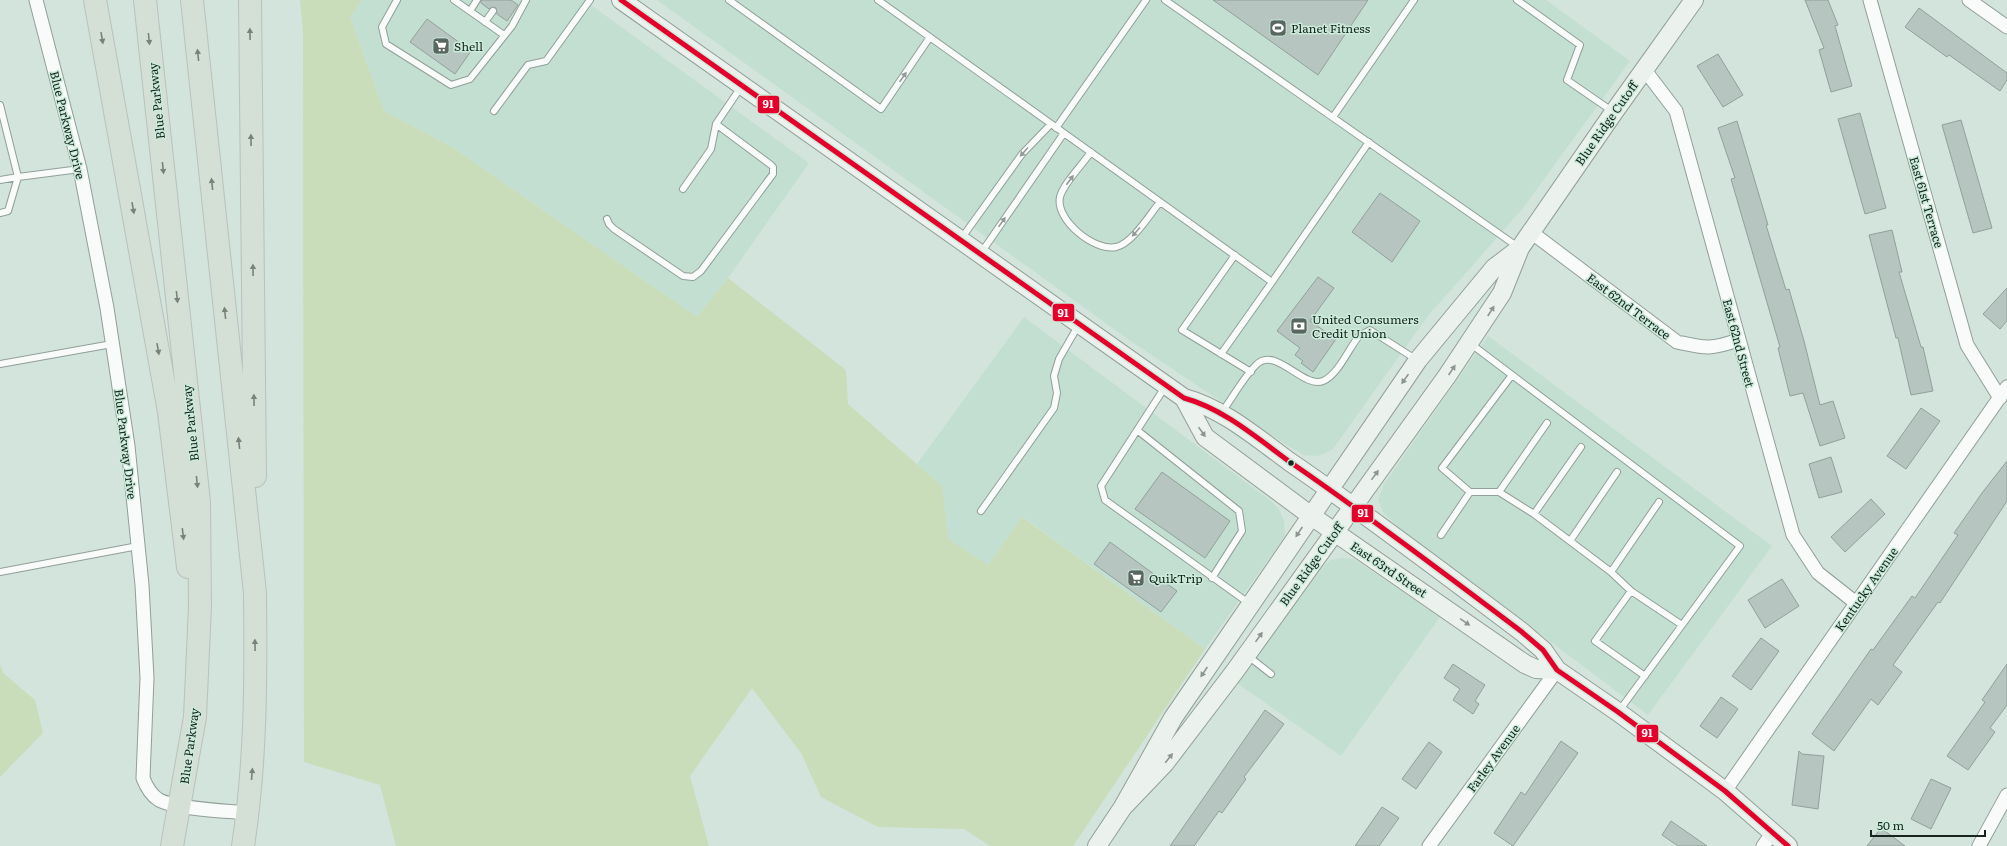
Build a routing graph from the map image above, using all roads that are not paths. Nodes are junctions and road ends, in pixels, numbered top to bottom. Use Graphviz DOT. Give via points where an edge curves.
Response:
graph roads {
  1 [pos="36,0"];
  2 [pos="95,0"];
  3 [pos="145,0"];
  4 [pos="192,0"];
  5 [pos="250,0"];
  6 [pos="397,0"];
  7 [pos="454,0"];
  8 [pos="477,0"];
  9 [pos="526,0"];
  10 [pos="590,0"];
  11 [pos="621,0"];
  12 [pos="729,0"];
  13 [pos="878,0"];
  14 [pos="1146,0"];
  15 [pos="1165,0"];
  16 [pos="1414,0"];
  17 [pos="1517,0"];
  18 [pos="1694,0"];
  19 [pos="1870,0"];
  20 [pos="1969,0"];
  21 [pos="470,11"];
  22 [pos="492,11"];
  23 [pos="485,22"];
  24 [pos="2007,27"];
  25 [pos="504,35"];
  26 [pos="930,37"];
  27 [pos="1644,69"];
  28 [pos="742,86"];
  29 [pos="0,105"];
  30 [pos="494,111"];
  31 [pos="1614,112"];
  32 [pos="1333,117"];
  33 [pos="716,124"];
  34 [pos="1054,126"];
  35 [pos="1064,133"];
  36 [pos="1369,142"];
  37 [pos="1091,152"];
  38 [pos="80,169"];
  39 [pos="18,177"];
  40 [pos="0,180"];
  41 [pos="683,189"];
  42 [pos="1160,202"];
  43 [pos="0,212"];
  44 [pos="607,219"];
  45 [pos="1531,232"];
  46 [pos="960,240"];
  47 [pos="1520,248"];
  48 [pos="980,254"];
  49 [pos="1235,255"];
  50 [pos="1272,282"];
  51 [pos="1079,324"];
  52 [pos="1738,340"];
  53 [pos="1470,343"];
  54 [pos="112,344"];
  55 [pos="1221,354"];
  56 [pos="1418,360"];
  57 [pos="0,364"];
  58 [pos="1251,372"];
  59 [pos="1512,375"];
  60 [pos="1166,385"];
  61 [pos="2003,392"];
  62 [pos="1184,398"];
  63 [pos="1221,414"];
  64 [pos="1547,423"];
  65 [pos="1137,430"];
  66 [pos="1582,447"];
  67 [pos="1617,472"];
  68 [pos="1329,489"];
  69 [pos="1470,492"];
  70 [pos="1500,492"];
  71 [pos="1659,502"];
  72 [pos="1352,507"];
  73 [pos="981,511"];
  74 [pos="1534,514"];
  75 [pos="1310,515"];
  76 [pos="1334,532"];
  77 [pos="1441,535"];
  78 [pos="1570,541"];
  79 [pos="138,546"];
  80 [pos="0,572"];
  81 [pos="1611,572"];
  82 [pos="1212,578"];
  83 [pos="1631,591"];
  84 [pos="254,593"];
  85 [pos="1856,603"];
  86 [pos="1250,604"];
  87 [pos="1682,625"];
  88 [pos="199,636"];
  89 [pos="1247,655"];
  90 [pos="1557,670"];
  91 [pos="1271,674"];
  92 [pos="1645,676"];
  93 [pos="1618,712"];
  94 [pos="1725,791"];
  95 [pos="2007,795"];
  96 [pos="180,805"];
  97 [pos="1123,807"];
  98 [pos="248,813"];
  99 [pos="1768,839"];
  100 [pos="172,846"];
  101 [pos="243,846"];
  102 [pos="1097,846"];
  103 [pos="1429,846"];
  104 [pos="1788,846"];
  105 [pos="1979,846"];
  1 -- 38 [label="street, Blue Parkway Drive"];
  2 -- 88 [label="highway, one-way" via="169,412"];
  3 -- 88 [label="highway, Blue Parkway, one-way" via="199,502"];
  84 -- 4 [label="highway, one-way"];
  84 -- 5 [label="highway, one-way"];
  6 -- 25 [label="lane" via="382,27 386,44 451,86 470,79"];
  7 -- 21 [label="lane"];
  8 -- 21 [label="lane"];
  9 -- 25 [label="lane"];
  10 -- 30 [label="lane" via="546,61 528,65"];
  11 -- 28 [label="main road, East 63rd Street"];
  12 -- 26 [label="lane, one-way" via="881,109"];
  13 -- 26 [label="lane"];
  14 -- 34 [label="lane"];
  15 -- 32 [label="lane"];
  16 -- 32 [label="lane"];
  17 -- 31 [label="lane" via="1580,46 1566,80"];
  18 -- 27 [label="main road, Blue Ridge Cutoff"];
  19 -- 61 [label="street, East 61st Terrace" via="1967,345"];
  20 -- 24 [label="street"];
  21 -- 23 [label="lane"];
  22 -- 23 [label="lane"];
  23 -- 25 [label="lane"];
  26 -- 34 [label="lane"];
  27 -- 31 [label="main road, Blue Ridge Cutoff"];
  27 -- 52 [label="street, East 62nd Street" via="1676,111"];
  28 -- 33 [label="lane"];
  28 -- 46 [label="main road, East 63rd Street"];
  29 -- 39 [label="lane"];
  31 -- 45 [label="main road, Blue Ridge Cutoff"];
  32 -- 36 [label="lane"];
  33 -- 41 [label="lane" via="711,149"];
  33 -- 44 [label="lane" via="771,165 774,170 701,271 693,277 683,276 614,229 608,224"];
  34 -- 35 [label="lane"];
  34 -- 46 [label="lane, one-way" via="1022,154"];
  35 -- 37 [label="lane"];
  48 -- 35 [label="lane, one-way"];
  36 -- 47 [label="lane"];
  36 -- 50 [label="lane"];
  37 -- 42 [label="lane"];
  42 -- 37 [label="lane, one-way" via="1135,235 1117,247 1102,248 1091,241 1068,224 1059,208 1064,188"];
  38 -- 39 [label="lane"];
  38 -- 54 [label="street, Blue Parkway Drive"];
  39 -- 40 [label="lane"];
  39 -- 43 [label="lane" via="8,211"];
  42 -- 49 [label="lane"];
  45 -- 47 [label="main road, Blue Ridge Cutoff"];
  45 -- 52 [label="street, East 62nd Terrace" via="1676,342 1704,348 1718,347"];
  46 -- 48 [label="main road, East 63rd Street"];
  53 -- 47 [label="main road, Blue Ridge Cutoff, one-way" via="1502,293"];
  47 -- 56 [label="main road, Blue Ridge Cutoff" via="1494,268"];
  48 -- 51 [label="main road, East 63rd Street"];
  49 -- 50 [label="lane"];
  49 -- 55 [label="lane" via="1182,330"];
  50 -- 55 [label="lane"];
  51 -- 60 [label="main road, East 63rd Street"];
  51 -- 73 [label="lane" via="1059,359 1054,376 1058,393 1054,408"];
  52 -- 85 [label="street, East 62nd Street" via="1793,535 1818,573"];
  53 -- 59 [label="lane"];
  72 -- 53 [label="main road, Blue Ridge Cutoff, one-way"];
  54 -- 57 [label="lane"];
  54 -- 79 [label="street, Blue Parkway Drive" via="128,446"];
  55 -- 58 [label="lane"];
  56 -- 58 [label="lane" via="1370,330 1360,335 1329,378 1321,382 1304,378 1283,364 1266,360 1257,363"];
  56 -- 68 [label="main road, Blue Ridge Cutoff, one-way"];
  58 -- 63 [label="lane"];
  59 -- 69 [label="lane" via="1442,468"];
  59 -- 87 [label="lane" via="1740,546"];
  60 -- 62 [label="main road, East 63rd Street"];
  60 -- 65 [label="lane"];
  61 -- 85 [label="street, Kentucky Avenue"];
  62 -- 63 [label="main road, East 63rd Street" via="1200,402"];
  62 -- 75 [label="main road, East 63rd Street, one-way" via="1205,437"];
  63 -- 68 [label="main road, East 63rd Street"];
  64 -- 70 [label="lane"];
  65 -- 82 [label="lane" via="1239,511 1242,531"];
  65 -- 82 [label="lane" via="1101,486 1105,500"];
  66 -- 74 [label="lane"];
  67 -- 78 [label="lane"];
  68 -- 72 [label="main road, East 63rd Street"];
  68 -- 75 [label="main road, Blue Ridge Cutoff"];
  69 -- 70 [label="lane"];
  69 -- 77 [label="lane"];
  70 -- 74 [label="lane"];
  71 -- 81 [label="lane"];
  72 -- 76 [label="main road, Blue Ridge Cutoff"];
  72 -- 90 [label="main road, East 63rd Street" via="1522,632 1543,650"];
  74 -- 78 [label="lane"];
  75 -- 76 [label="main road, East 63rd Street"];
  75 -- 86 [label="main road, Blue Ridge Cutoff, one-way"];
  89 -- 76 [label="main road, Blue Ridge Cutoff, one-way"];
  76 -- 90 [label="main road, East 63rd Street, one-way" via="1525,664 1536,669"];
  78 -- 81 [label="lane"];
  79 -- 80 [label="lane"];
  79 -- 96 [label="street, Blue Parkway Drive" via="147,678 143,778 148,789 159,800"];
  81 -- 83 [label="lane"];
  82 -- 86 [label="lane"];
  83 -- 87 [label="lane"];
  83 -- 92 [label="lane" via="1596,640"];
  98 -- 84 [label="highway, one-way" via="254,747 256,678"];
  85 -- 94 [label="street, Kentucky Avenue"];
  86 -- 97 [label="main road, Blue Ridge Cutoff, one-way" via="1173,718"];
  87 -- 92 [label="lane"];
  88 -- 96 [label="highway, Blue Parkway" via="195,717"];
  89 -- 91 [label="lane"];
  97 -- 89 [label="main road, Blue Ridge Cutoff, one-way" via="1165,764"];
  90 -- 93 [label="main road, East 63rd Street"];
  90 -- 103 [label="street, Farley Avenue"];
  92 -- 93 [label="lane"];
  93 -- 94 [label="main road, East 63rd Street"];
  94 -- 99 [label="main road, East 63rd Street"];
  95 -- 105 [label="street"];
  96 -- 98 [label="street, Blue Parkway Drive"];
  96 -- 100 [label="highway, Blue Parkway"];
  97 -- 102 [label="main road, Blue Ridge Cutoff"];
  98 -- 101 [label="highway"];
  99 -- 104 [label="main road, East 63rd Street"];
}
